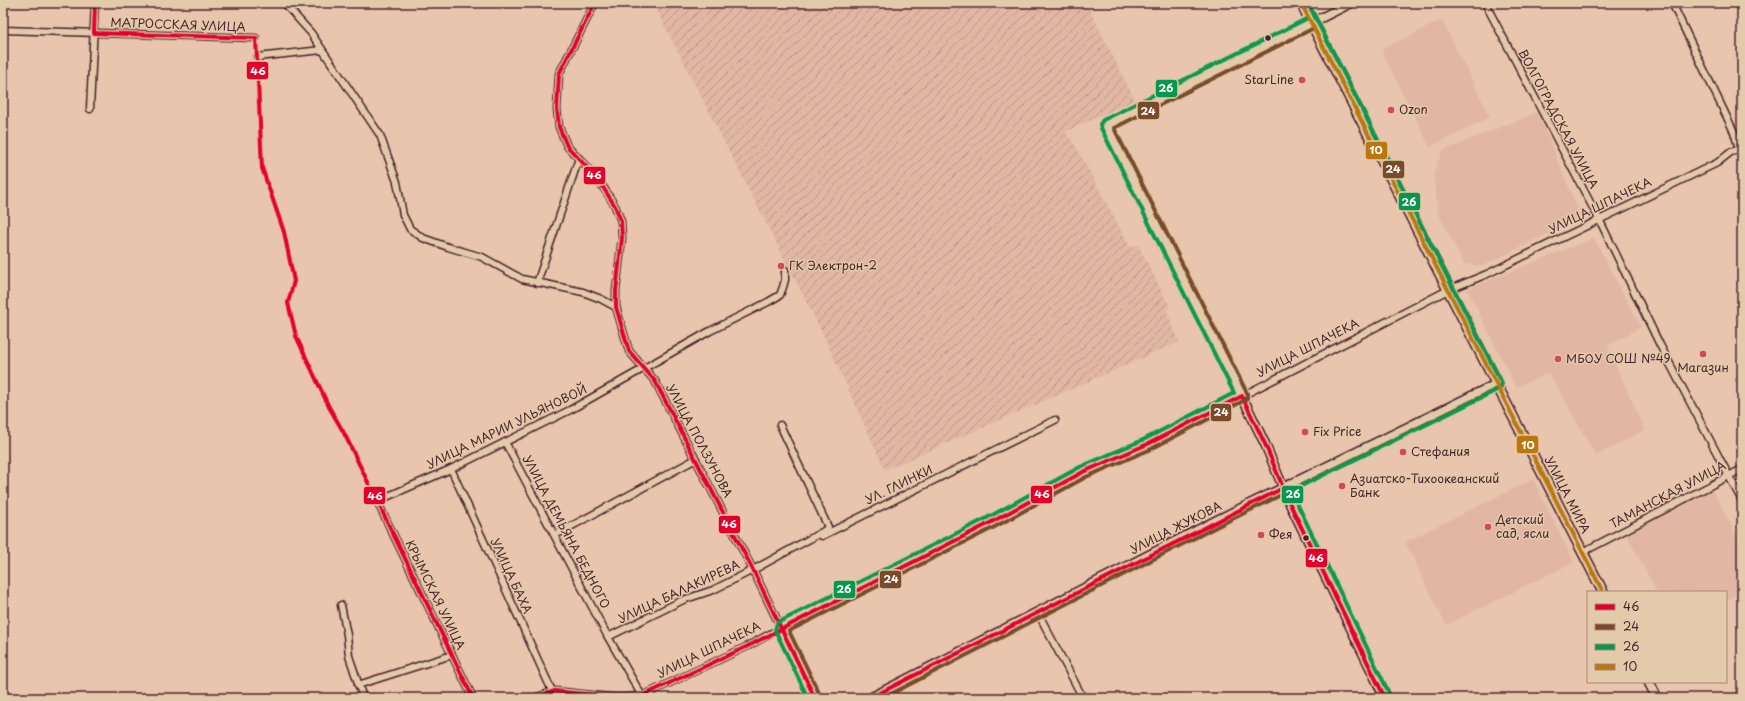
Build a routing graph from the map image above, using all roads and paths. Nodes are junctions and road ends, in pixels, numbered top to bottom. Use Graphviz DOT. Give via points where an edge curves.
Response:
graph roads {
  1 [pos="96,3"];
  2 [pos="284,3"];
  3 [pos="595,3"];
  4 [pos="1301,3"];
  5 [pos="1351,3"];
  6 [pos="1485,3"];
  7 [pos="1672,3"];
  8 [pos="1311,23"];
  9 [pos="3,30"];
  10 [pos="94,33"];
  11 [pos="256,38"];
  12 [pos="322,50"];
  13 [pos="257,57"];
  14 [pos="90,109"];
  15 [pos="1739,136"];
  16 [pos="1741,149"];
  17 [pos="579,158"];
  18 [pos="1599,220"];
  19 [pos="785,270"];
  20 [pos="537,283"];
  21 [pos="1448,290"];
  22 [pos="616,307"];
  23 [pos="644,369"];
  24 [pos="1496,384"];
  25 [pos="1242,396"];
  26 [pos="1055,420"];
  27 [pos="780,426"];
  28 [pos="505,442"];
  29 [pos="696,459"];
  30 [pos="1742,469"];
  31 [pos="451,470"];
  32 [pos="1729,475"];
  33 [pos="1283,488"];
  34 [pos="378,501"];
  35 [pos="1742,501"];
  36 [pos="555,535"];
  37 [pos="1583,552"];
  38 [pos="753,570"];
  39 [pos="1602,591"];
  40 [pos="341,605"];
  41 [pos="1038,613"];
  42 [pos="781,628"];
  43 [pos="608,636"];
  44 [pos="452,655"];
  45 [pos="1650,683"];
  46 [pos="358,685"];
  47 [pos="552,691"];
  48 [pos="644,697"];
  49 [pos="363,698"];
  50 [pos="473,698"];
  51 [pos="534,698"];
  52 [pos="815,698"];
  53 [pos="870,698"];
  54 [pos="1083,698"];
  55 [pos="1385,698"];
  56 [pos="1657,698"];
  1 -- 10 [label="street"];
  2 -- 12 [label="street" via="311,33"];
  3 -- 17 [label="street, УЛИЦА ПОЛЗУНОВА" via="562,67 558,84 559,127 568,146"];
  4 -- 8 [label="main road, УЛИЦА МИРА"];
  5 -- 8 [label="street"];
  6 -- 18 [label="street, ВОЛГОГРАДСКАЯ УЛИЦА"];
  7 -- 15 [label="street"];
  8 -- 21 [label="main road, УЛИЦА МИРА"];
  8 -- 25 [label="street" via="1106,125"];
  9 -- 10 [label="street, МАТРОССКАЯ УЛИЦА"];
  10 -- 11 [label="street, МАТРОССКАЯ УЛИЦА"];
  10 -- 14 [label="street"];
  12 -- 13 [label="street"];
  12 -- 20 [label="street" via="380,135 397,182 403,215 410,229 423,238 482,257 522,280"];
  15 -- 16 [label="street"];
  16 -- 18 [label="street, УЛИЦА ШПАЧЕКА"];
  17 -- 20 [label="street"];
  17 -- 22 [label="street, УЛИЦА ПОЛЗУНОВА" via="607,193 621,221"];
  18 -- 21 [label="street, УЛИЦА ШПАЧЕКА"];
  18 -- 32 [label="street, ВОЛГОГРАДСКАЯ УЛИЦА" via="1660,345"];
  19 -- 23 [label="street, УЛИЦА МАРИИ УЛЬЯНОВОЙ" via="785,280 780,294"];
  20 -- 22 [label="street" via="583,292"];
  21 -- 24 [label="main road, УЛИЦА МИРА"];
  21 -- 25 [label="street, УЛИЦА ШПАЧЕКА"];
  22 -- 23 [label="street, УЛИЦА ПОЛЗУНОВА" via="629,351"];
  23 -- 28 [label="street, УЛИЦА МАРИИ УЛЬЯНОВОЙ"];
  23 -- 29 [label="street, УЛИЦА ПОЛЗУНОВА" via="655,381"];
  24 -- 33 [label="street, УЛИЦА ЖУКОВА"];
  24 -- 37 [label="main road, УЛИЦА МИРА"];
  25 -- 33 [label="street"];
  25 -- 42 [label="street, УЛИЦА ШПАЧЕКА" via="1148,444 1083,472 988,524"];
  26 -- 38 [label="street, УЛ. ГЛИНКИ"];
  27 -- 38 [label="street, УЛИЦА БАЛАКИРЕВА" via="828,527"];
  28 -- 31 [label="street, УЛИЦА МАРИИ УЛЬЯНОВОЙ"];
  28 -- 36 [label="street, УЛИЦА ДЕМЬЯНА БЕДНОГО"];
  29 -- 36 [label="street"];
  29 -- 38 [label="street, УЛИЦА ПОЛЗУНОВА"];
  30 -- 32 [label="street, ТАМАНСКАЯ УЛИЦА"];
  31 -- 34 [label="street, УЛИЦА МАРИИ УЛЬЯНОВОЙ"];
  31 -- 47 [label="street, УЛИЦА БАХА"];
  32 -- 35 [label="street, ВОЛГОГРАДСКАЯ УЛИЦА"];
  32 -- 37 [label="street, ТАМАНСКАЯ УЛИЦА"];
  33 -- 41 [label="street, УЛИЦА ЖУКОВА"];
  33 -- 55 [label="street"];
  34 -- 44 [label="street, КРЫМСКАЯ УЛИЦА"];
  36 -- 43 [label="street, УЛИЦА ДЕМЬЯНА БЕДНОГО"];
  37 -- 39 [label="main road, УЛИЦА МИРА"];
  38 -- 42 [label="street, УЛИЦА ПОЛЗУНОВА"];
  38 -- 43 [label="street, УЛИЦА БАЛАКИРЕВА"];
  40 -- 46 [label="street" via="349,656"];
  41 -- 53 [label="street, УЛИЦА ЖУКОВА"];
  41 -- 54 [label="street"];
  42 -- 48 [label="street, УЛИЦА ШПАЧЕКА"];
  42 -- 52 [label="street, УЛИЦА ПОЛЗУНОВА"];
  43 -- 48 [label="street, УЛИЦА ДЕМЬЯНА БЕДНОГО"];
  44 -- 46 [label="street"];
  44 -- 50 [label="street, КРЫМСКАЯ УЛИЦА"];
  45 -- 56 [label="main road"];
  46 -- 49 [label="street"];
  47 -- 48 [label="street, УЛИЦА ШПАЧЕКА" via="619,698"];
  47 -- 51 [label="street, УЛИЦА ШПАЧЕКА"];
}
